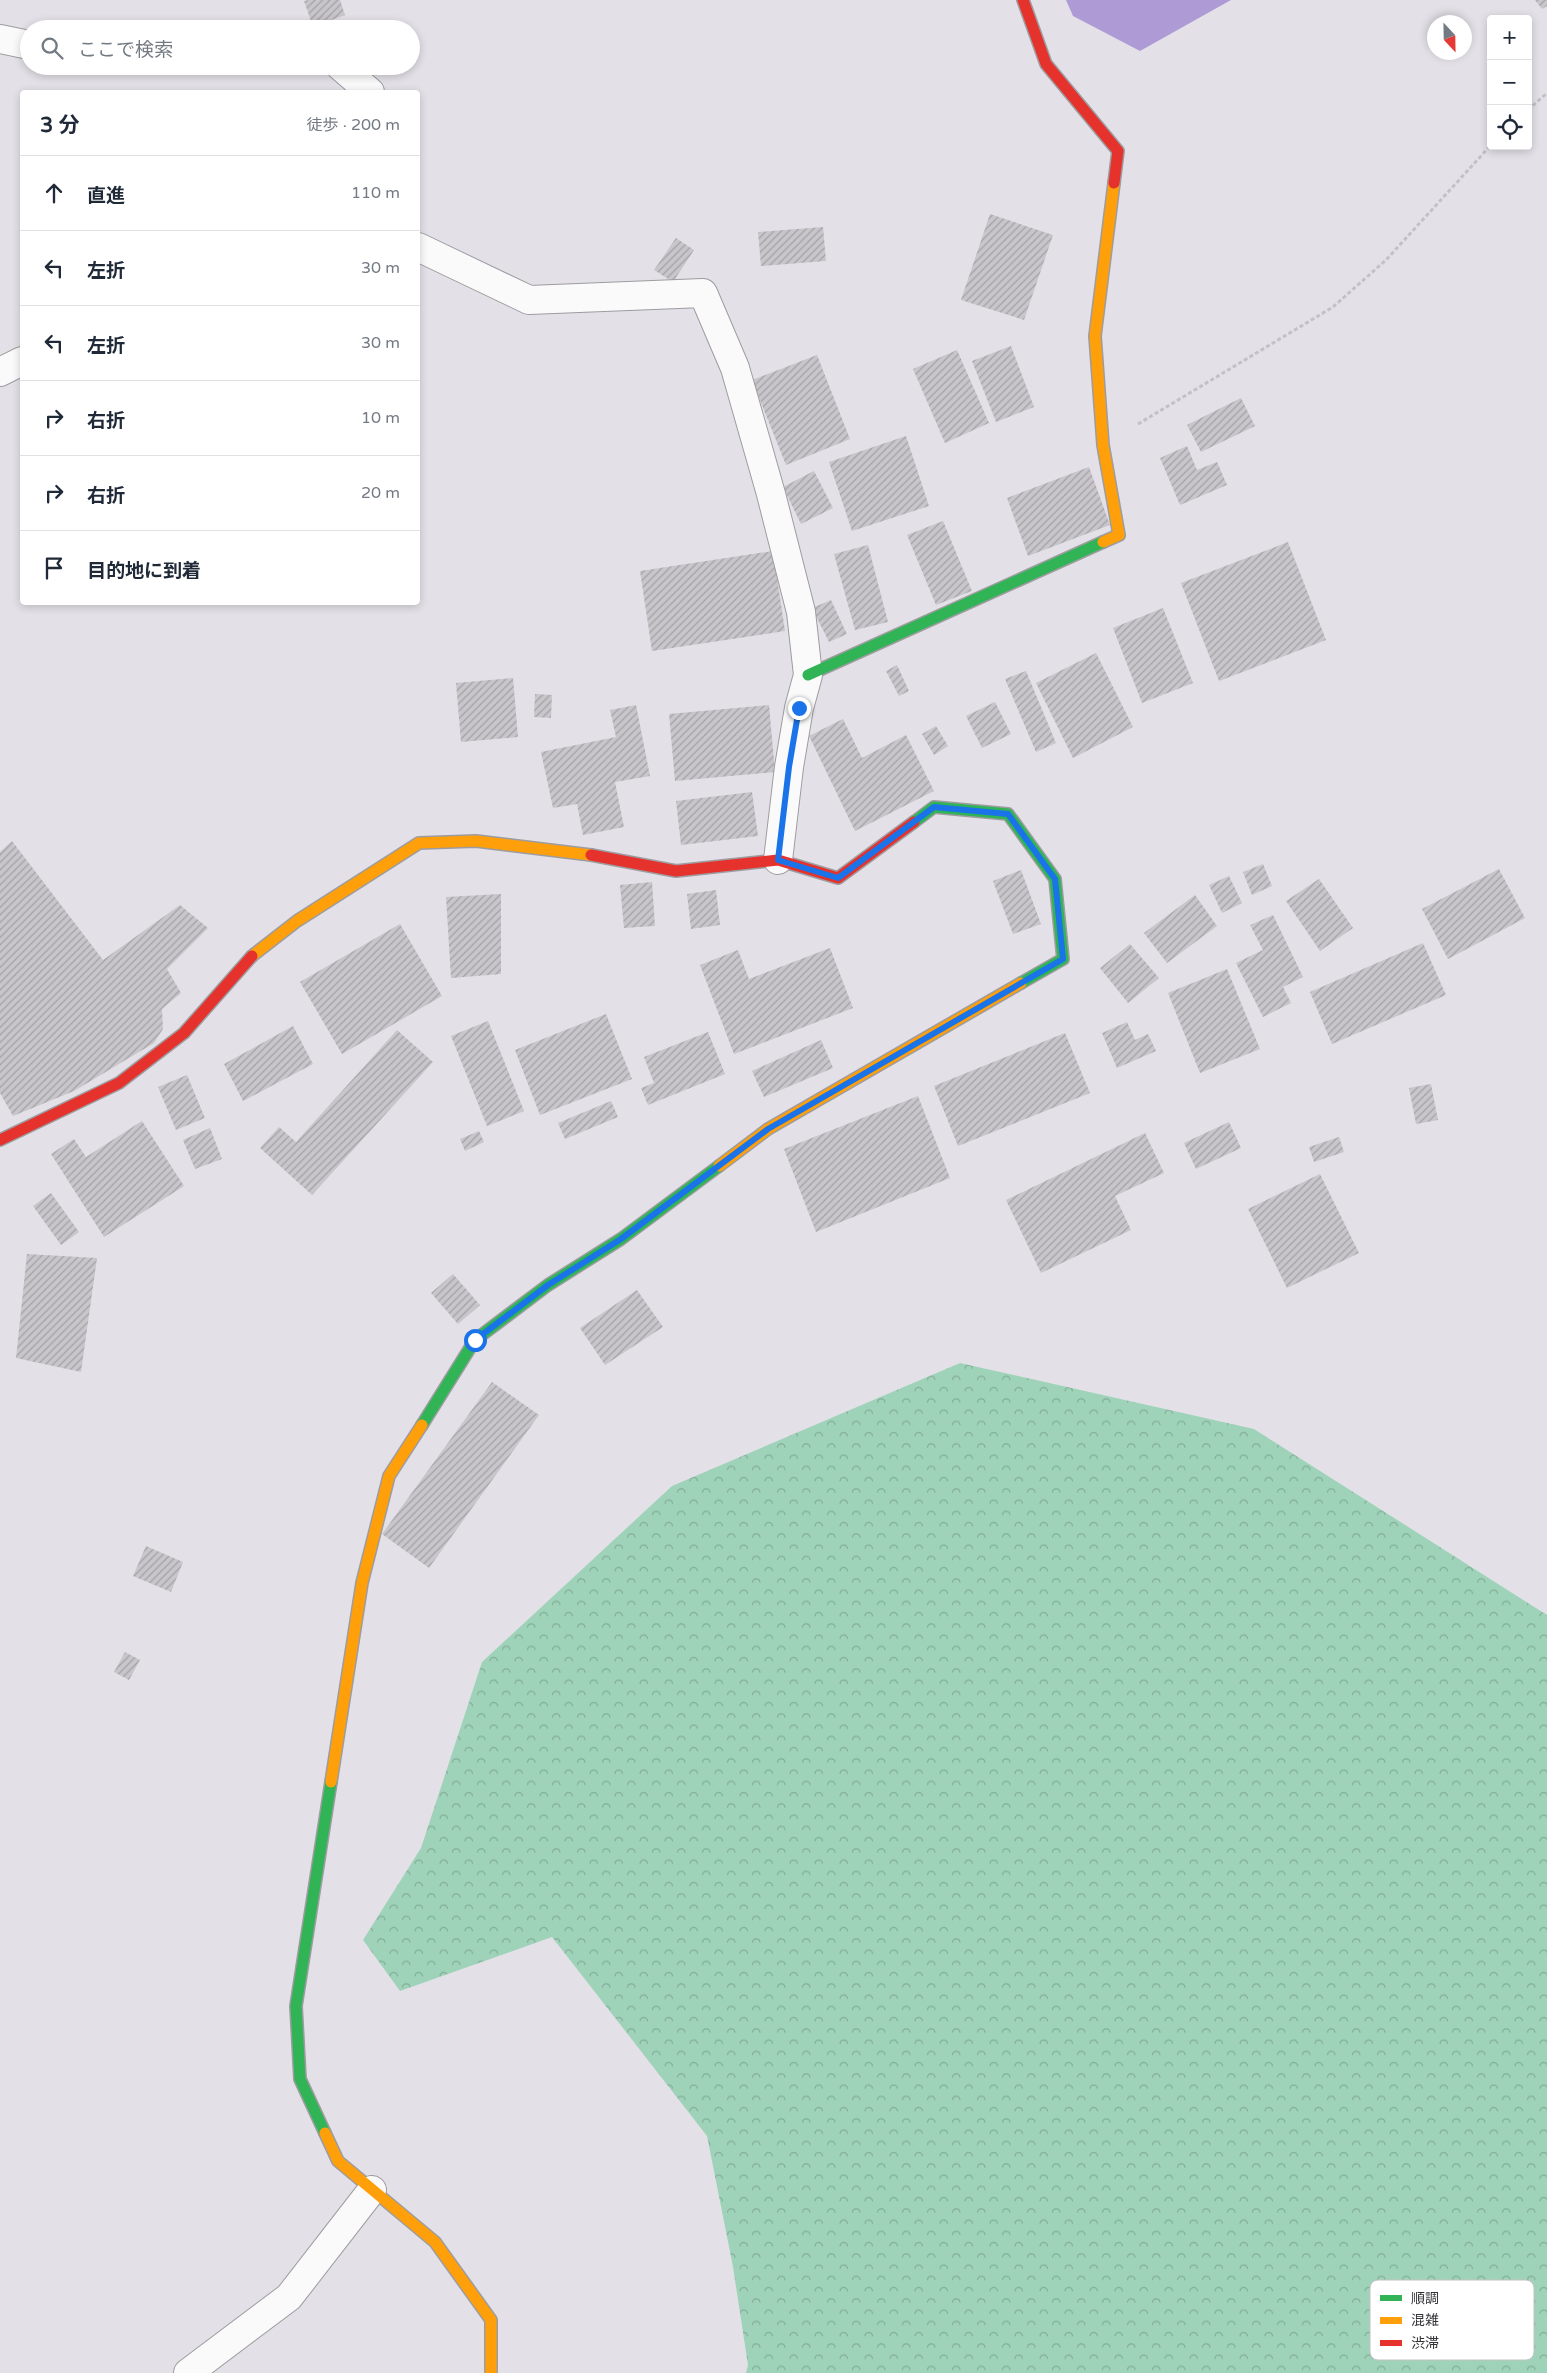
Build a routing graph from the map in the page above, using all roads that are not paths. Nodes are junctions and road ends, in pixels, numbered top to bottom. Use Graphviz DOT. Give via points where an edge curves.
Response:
graph roads {
  1 [pos="1022,0"];
  2 [pos="0,39"];
  3 [pos="20,43"];
  4 [pos="350,75"];
  5 [pos="368,90"];
  6 [pos="420,248"];
  7 [pos="20,362"];
  8 [pos="0,372"];
  9 [pos="808,675"];
  10 [pos="778,860"];
  11 [pos="0,1140"];
  12 [pos="372,2190"];
  13 [pos="188,2373"];
  14 [pos="491,2373"];
  1 -- 9 [label="street" via="1046,64 1118,151 1095,336 1103,445 1119,535"];
  2 -- 3 [label="street"];
  4 -- 5 [label="street"];
  6 -- 9 [label="street" via="529,300 703,292 735,368 771,494 801,612"];
  7 -- 8 [label="street"];
  9 -- 10 [label="street" via="789,767"];
  10 -- 11 [label="street" via="676,871 583,853 476,842 419,843 297,921 247,960 184,1034 119,1083"];
  10 -- 12 [label="street" via="838,878 934,807 1008,814 1055,879 1063,959 768,1129 621,1239 548,1285 475,1340 389,1476 362,1583 296,2006 300,2079 338,2161"];
  12 -- 13 [label="street" via="289,2298"];
  12 -- 14 [label="street" via="435,2242 491,2320"];
}
